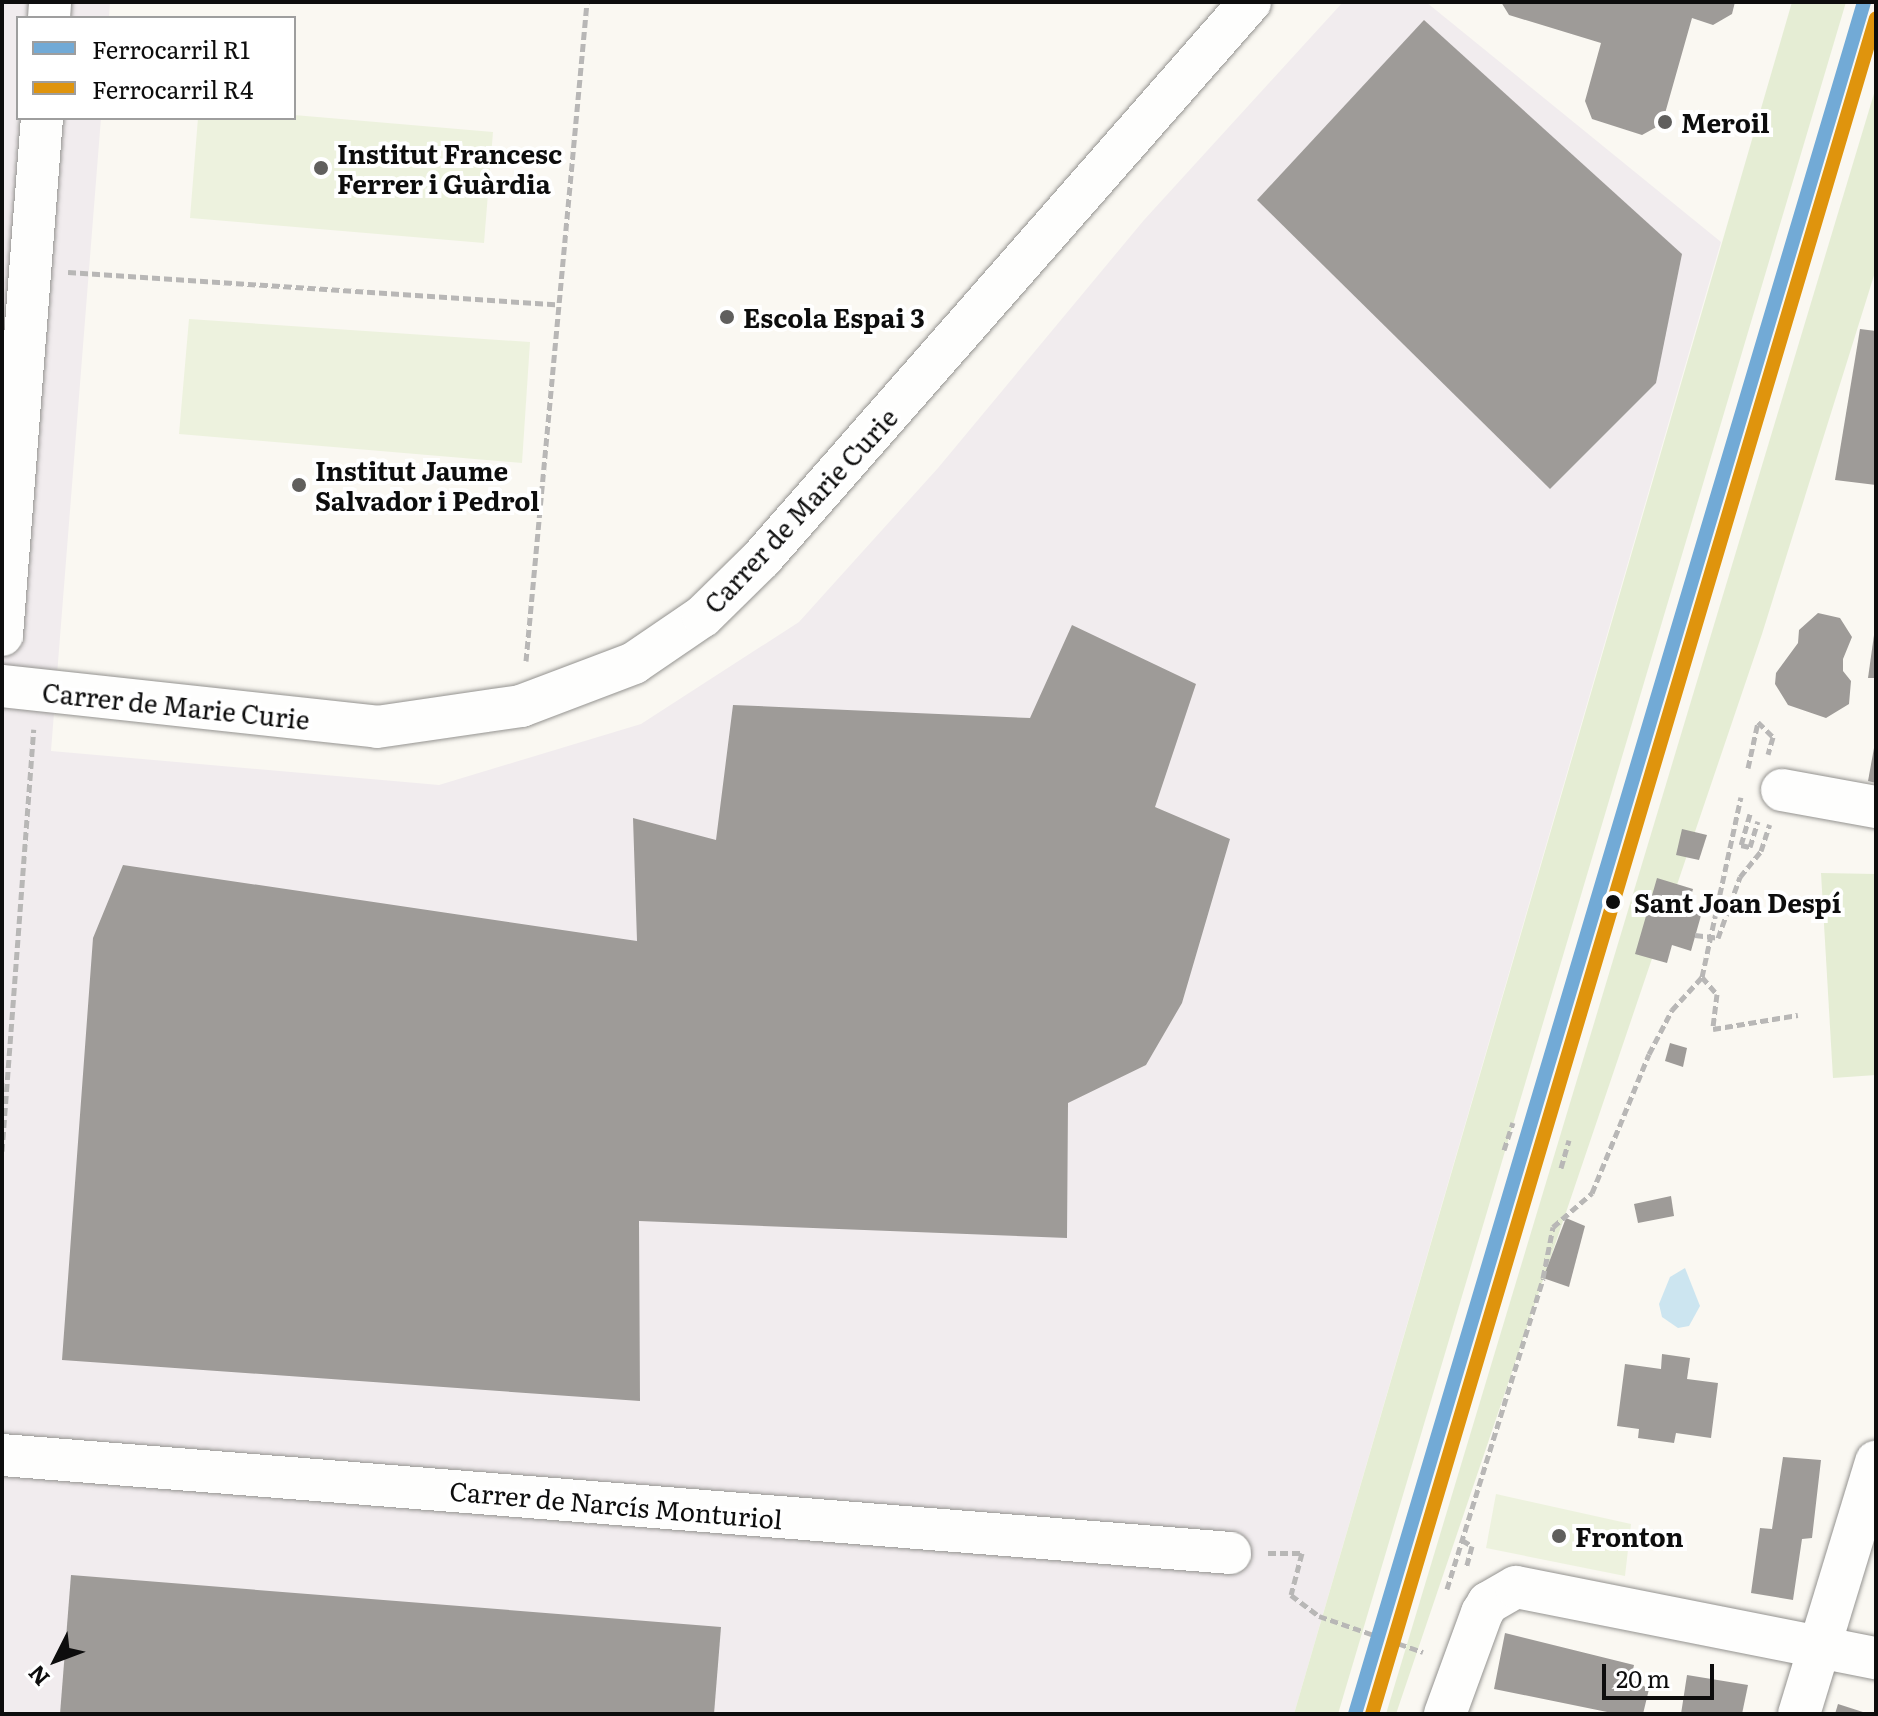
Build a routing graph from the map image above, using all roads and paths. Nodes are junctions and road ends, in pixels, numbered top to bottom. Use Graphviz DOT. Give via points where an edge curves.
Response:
graph roads {
  1 [pos="587,2"];
  2 [pos="1250,2"];
  3 [pos="42,120"];
  4 [pos="31,269"];
  5 [pos="559,305"];
  6 [pos="2,635"];
  7 [pos="2,686"];
  8 [pos="521,706"];
  9 [pos="1758,722"];
  10 [pos="1782,790"];
  11 [pos="1876,807"];
  12 [pos="1761,851"];
  13 [pos="1695,935"];
  14 [pos="1710,938"];
  15 [pos="1702,977"];
  16 [pos="1798,1015"];
  17 [pos="1513,1122"];
  18 [pos="1569,1140"];
  19 [pos="1504,1150"];
  20 [pos="1561,1168"];
  21 [pos="2,1455"];
  22 [pos="1876,1462"];
  23 [pos="1472,1546"];
  24 [pos="1230,1553"];
  25 [pos="1819,1645"];
  26 [pos="1423,1652"];
  27 [pos="1876,1658"];
  28 [pos="1445,1714"];
  29 [pos="1799,1714"];
  1 -- 5 [label="path"];
  2 -- 8 [label="street, Carrer de Marie Curie" via="762,558 713,607 634,663"];
  3 -- 4 [label="street"];
  4 -- 5 [label="path"];
  4 -- 6 [label="street"];
  5 -- 8 [label="path"];
  7 -- 8 [label="street, Carrer de Marie Curie" via="377,727"];
  9 -- 14 [label="path"];
  10 -- 11 [label="street"];
  12 -- 14 [label="path" via="1740,877 1718,938"];
  13 -- 14 [label="path"];
  14 -- 15 [label="path"];
  15 -- 16 [label="path" via="1717,994 1713,1029"];
  15 -- 23 [label="path" via="1672,1010 1649,1054 1592,1193 1553,1227 1543,1278 1462,1540"];
  17 -- 19 [label="path"];
  18 -- 20 [label="path"];
  21 -- 24 [label="street, Carrer de Narcís Monturiol"];
  22 -- 25 [label="street"];
  24 -- 26 [label="path" via="1302,1553 1291,1595 1319,1616"];
  25 -- 27 [label="street"];
  25 -- 28 [label="street" via="1516,1587 1488,1603 1482,1613"];
  25 -- 29 [label="street"];
}
